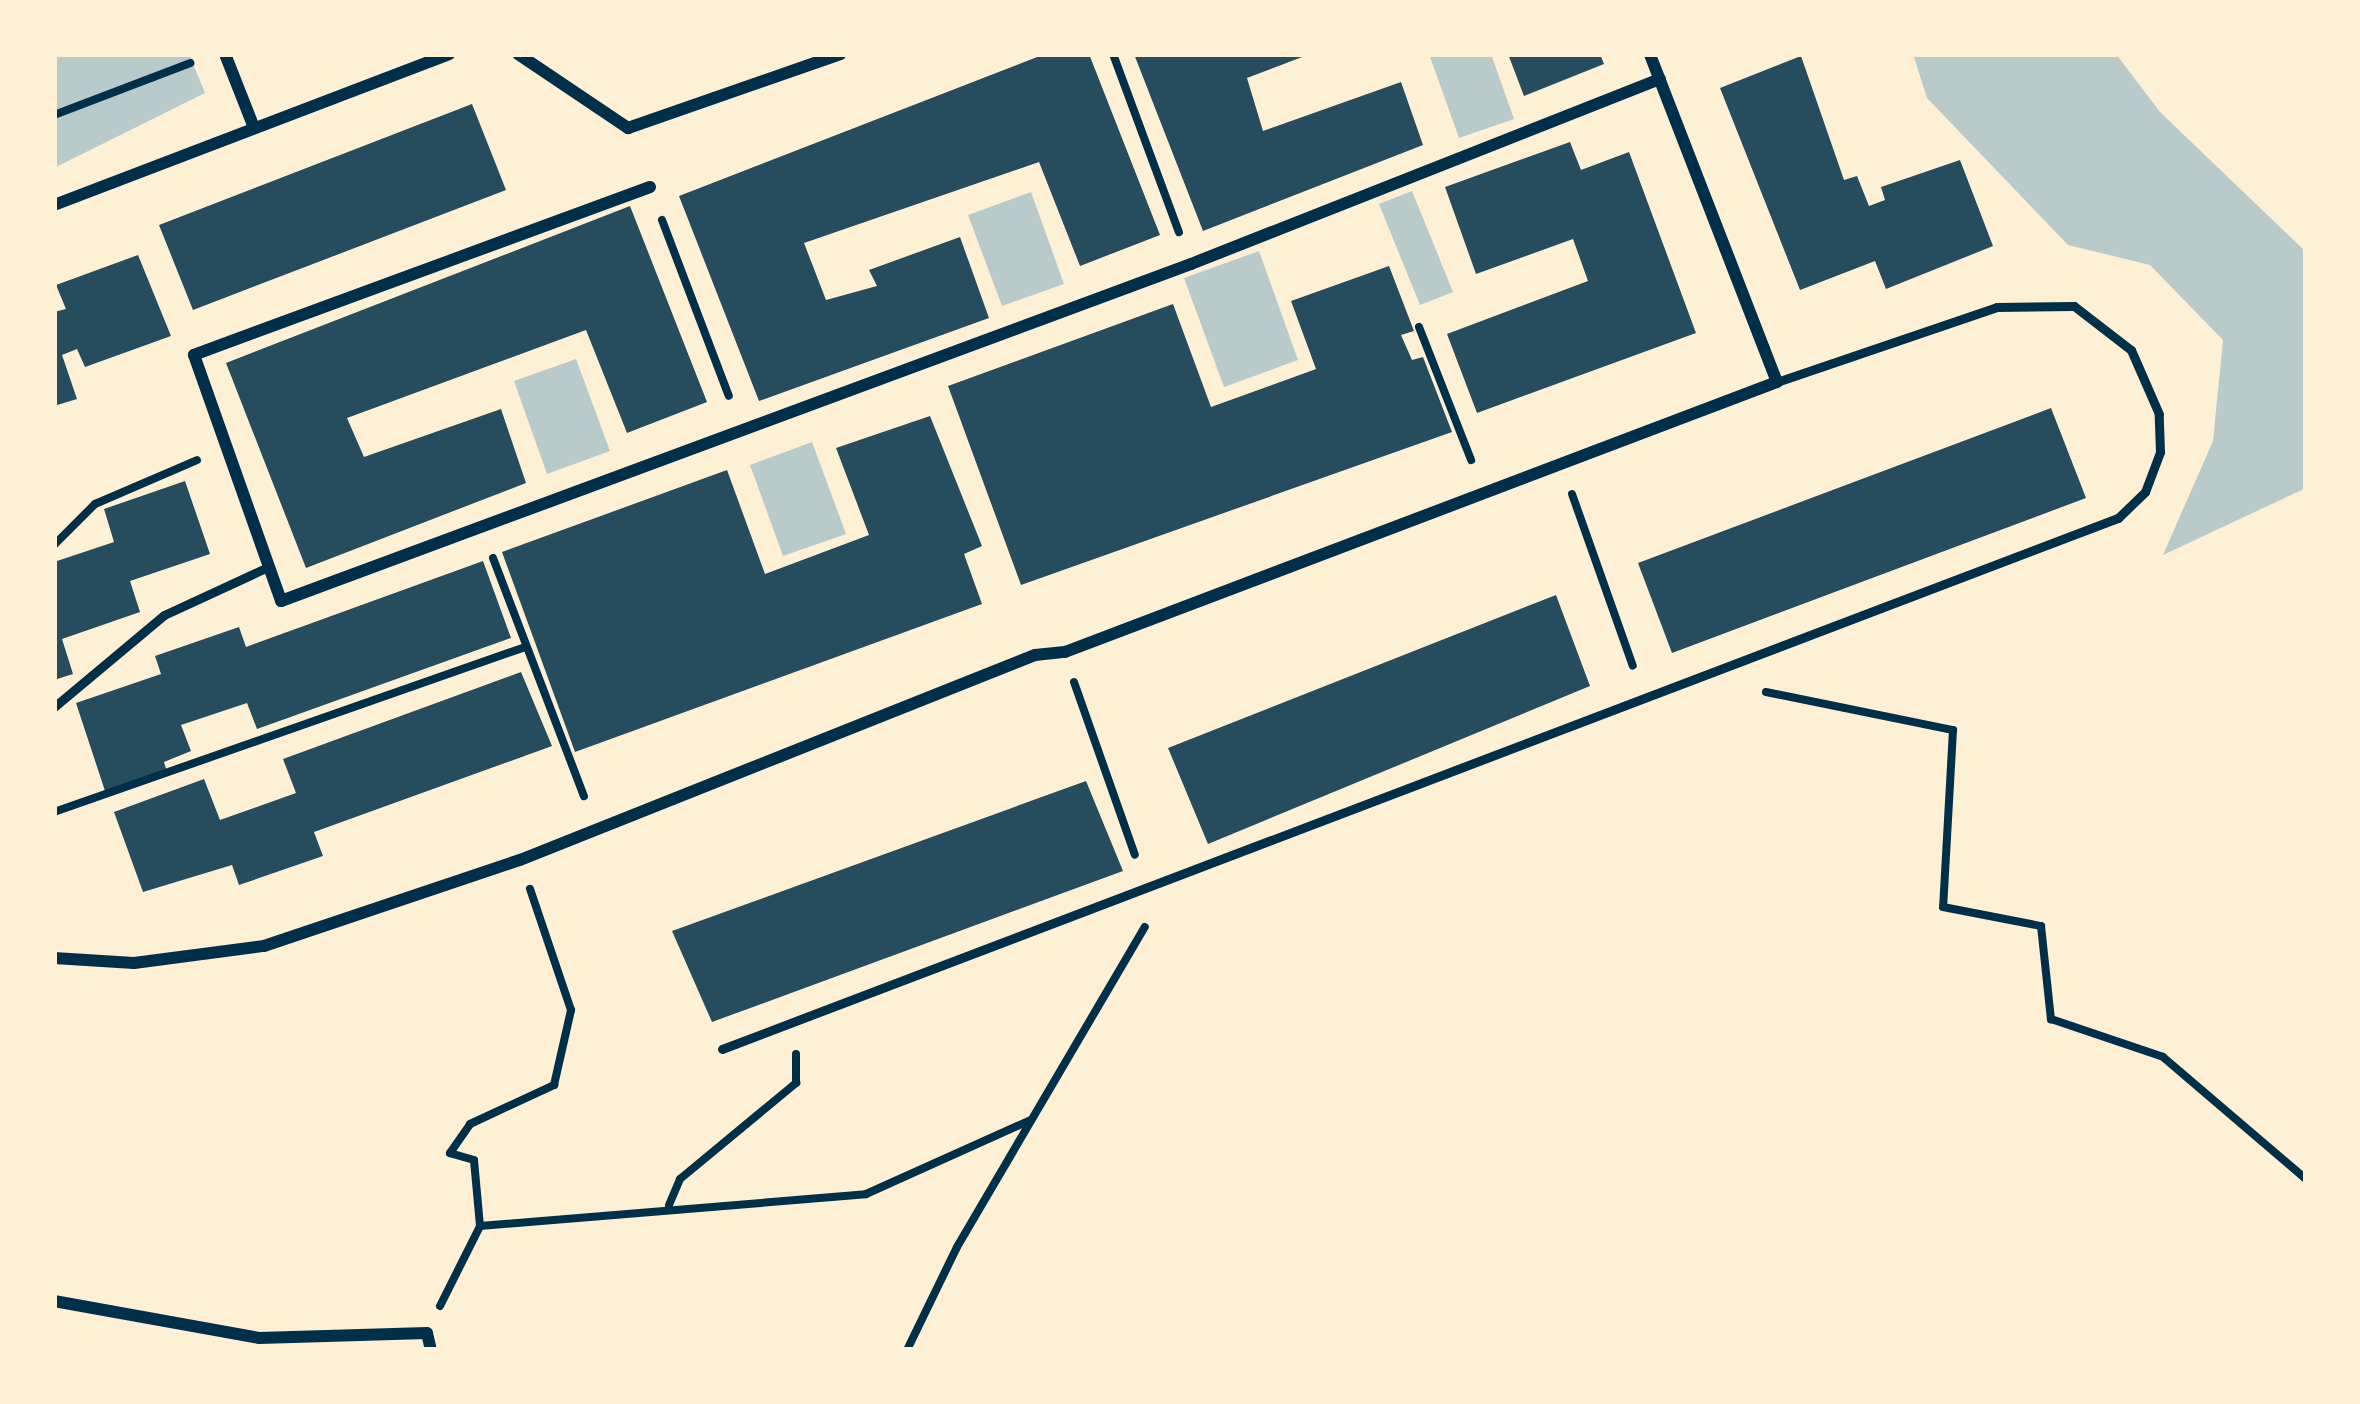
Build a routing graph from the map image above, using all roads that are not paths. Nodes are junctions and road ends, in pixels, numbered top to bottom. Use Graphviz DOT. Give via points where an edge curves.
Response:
graph roads {
  1 [pos="225,54"];
  2 [pos="449,54"];
  3 [pos="518,54"];
  4 [pos="840,54"];
  5 [pos="1650,54"];
  6 [pos="1660,79"];
  7 [pos="253,125"];
  8 [pos="650,187"];
  9 [pos="54,205"];
  10 [pos="1777,382"];
  11 [pos="268,567"];
  12 [pos="54,706"];
  13 [pos="54,958"];
  14 [pos="722,1049"];
  15 [pos="54,1300"];
  16 [pos="431,1350"];
  1 -- 7 [label="street"];
  2 -- 7 [label="street"];
  3 -- 4 [label="street" via="628,128"];
  5 -- 6 [label="street"];
  6 -- 10 [label="street"];
  6 -- 11 [label="street" via="1191,264 280,601"];
  7 -- 9 [label="street"];
  8 -- 11 [label="street" via="194,355"];
  10 -- 13 [label="street" via="1065,652 1035,655 598,831 263,946 134,963"];
  10 -- 14 [label="lane" via="1997,307 2074,306 2131,350 2159,413 2160,452 2145,492 2118,518"];
  11 -- 12 [label="lane" via="164,615"];
  15 -- 16 [label="street" via="259,1338 427,1333"];
}
